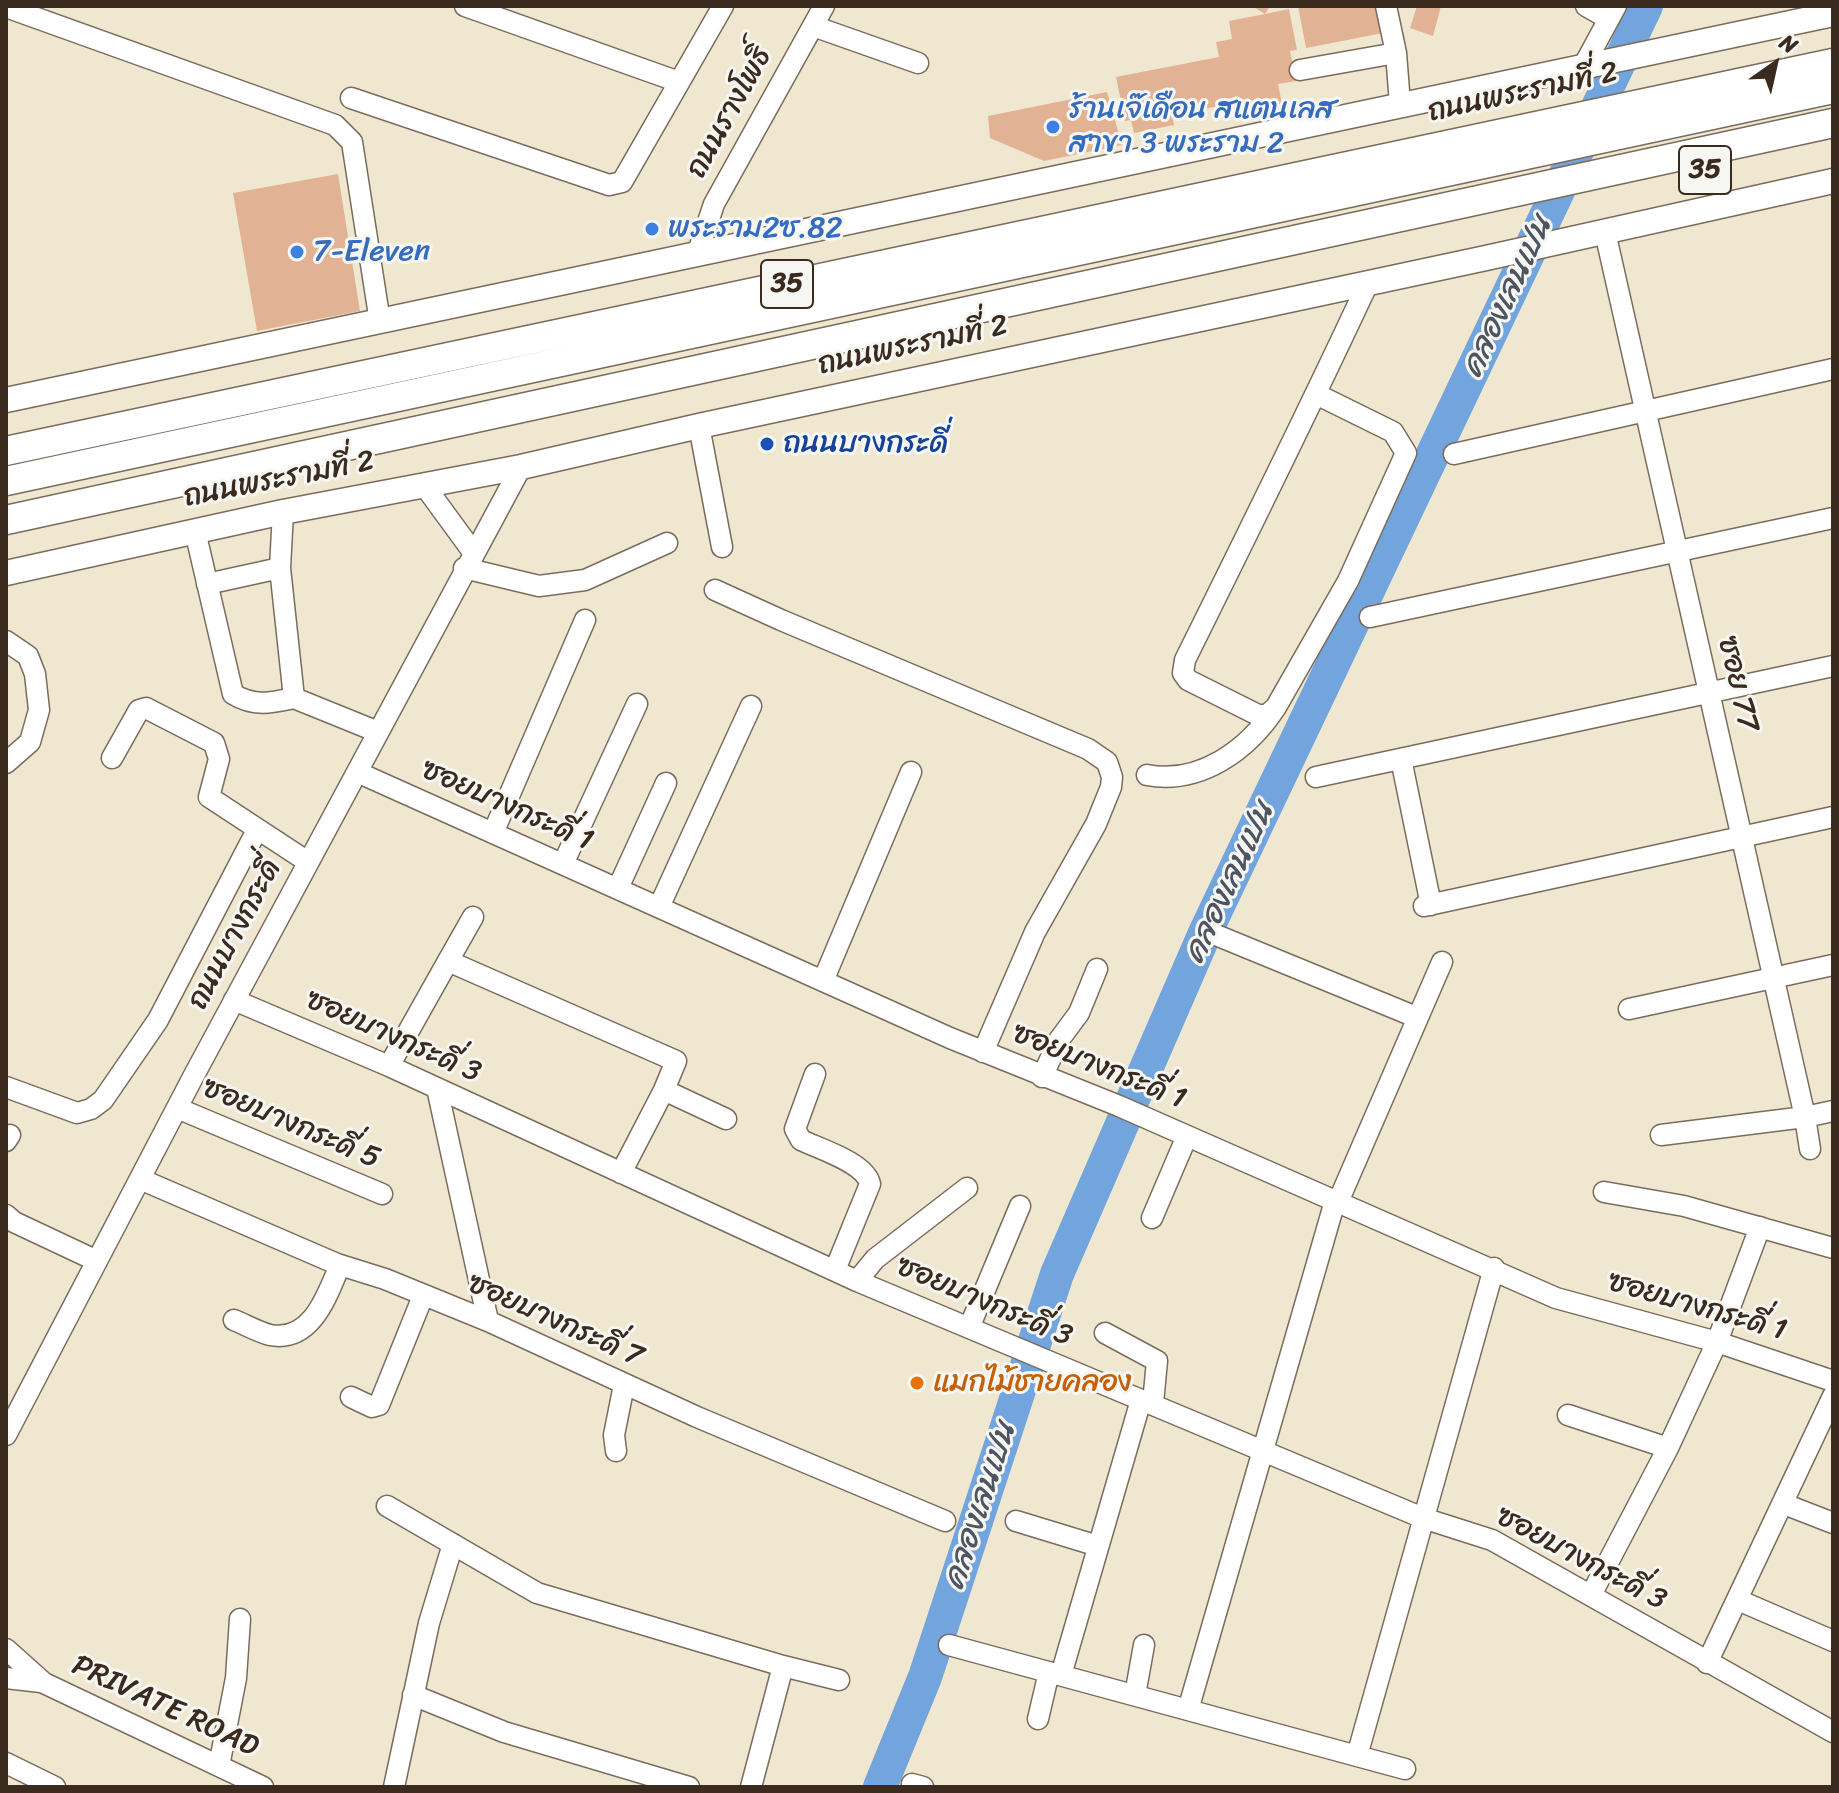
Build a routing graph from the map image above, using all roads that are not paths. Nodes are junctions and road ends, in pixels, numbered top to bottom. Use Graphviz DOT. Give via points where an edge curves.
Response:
graph roads {
  1 [pos="465,6"];
  2 [pos="723,6"];
  3 [pos="824,6"];
  4 [pos="1386,6"];
  5 [pos="1586,6"];
  6 [pos="6,7"];
  7 [pos="1612,12"];
  8 [pos="1833,14"];
  9 [pos="813,26"];
  10 [pos="1396,53"];
  11 [pos="1833,56"];
  12 [pos="918,63"];
  13 [pos="1833,63"];
  14 [pos="1589,64"];
  15 [pos="1300,70"];
  16 [pos="679,82"];
  17 [pos="1717,87"];
  18 [pos="1833,89"];
  19 [pos="351,98"];
  20 [pos="1400,104"];
  21 [pos="1833,123"];
  22 [pos="1833,142"];
  23 [pos="1833,181"];
  24 [pos="1605,232"];
  25 [pos="698,252"];
  26 [pos="1368,283"];
  27 [pos="380,322"];
  28 [pos="1833,369"];
  29 [pos="1316,394"];
  30 [pos="6,400"];
  31 [pos="1645,411"];
  32 [pos="699,426"];
  33 [pos="6,451"];
  34 [pos="1454,454"];
  35 [pos="521,467"];
  36 [pos="6,481"];
  37 [pos="424,485"];
  38 [pos="283,512"];
  39 [pos="1833,518"];
  40 [pos="6,520"];
  41 [pos="6,529"];
  42 [pos="195,531"];
  43 [pos="667,543"];
  44 [pos="722,547"];
  45 [pos="1677,551"];
  46 [pos="469,560"];
  47 [pos="280,568"];
  48 [pos="6,573"];
  49 [pos="207,584"];
  50 [pos="715,590"];
  51 [pos="1370,617"];
  52 [pos="585,620"];
  53 [pos="6,641"];
  54 [pos="1833,666"];
  55 [pos="1708,693"];
  56 [pos="294,698"];
  57 [pos="637,704"];
  58 [pos="751,706"];
  59 [pos="1276,707"];
  60 [pos="378,732"];
  61 [pos="112,758"];
  62 [pos="1401,759"];
  63 [pos="6,763"];
  64 [pos="357,772"];
  65 [pos="911,772"];
  66 [pos="1147,775"];
  67 [pos="1316,777"];
  68 [pos="666,783"];
  69 [pos="1833,817"];
  70 [pos="257,830"];
  71 [pos="493,833"];
  72 [pos="1741,837"];
  73 [pos="308,862"];
  74 [pos="563,864"];
  75 [pos="618,888"];
  76 [pos="659,907"];
  77 [pos="473,917"];
  78 [pos="1216,935"];
  79 [pos="448,961"];
  80 [pos="1442,962"];
  81 [pos="1833,965"];
  82 [pos="1097,969"];
  83 [pos="1772,979"];
  84 [pos="823,981"];
  85 [pos="234,1000"];
  86 [pos="1629,1009"];
  87 [pos="1416,1017"];
  88 [pos="983,1052"];
  89 [pos="676,1061"];
  90 [pos="389,1066"];
  91 [pos="695,1069"];
  92 [pos="815,1074"];
  93 [pos="1042,1077"];
  94 [pos="6,1087"];
  95 [pos="437,1088"];
  96 [pos="664,1090"];
  97 [pos="177,1108"];
  98 [pos="1833,1111"];
  99 [pos="1805,1117"];
  100 [pos="726,1119"];
  101 [pos="1661,1135"];
  102 [pos="1187,1136"];
  103 [pos="1810,1149"];
  104 [pos="621,1173"];
  105 [pos="140,1179"];
  106 [pos="967,1188"];
  107 [pos="1604,1192"];
  108 [pos="382,1194"];
  109 [pos="1336,1202"];
  110 [pos="1020,1206"];
  111 [pos="6,1215"];
  112 [pos="1152,1218"];
  113 [pos="1760,1227"];
  114 [pos="1833,1248"];
  115 [pos="97,1261"];
  116 [pos="340,1265"];
  117 [pos="1494,1268"];
  118 [pos="835,1270"];
  119 [pos="857,1281"];
  120 [pos="423,1296"];
  121 [pos="234,1320"];
  122 [pos="488,1321"];
  123 [pos="969,1328"];
  124 [pos="1105,1333"];
  125 [pos="1717,1342"];
  126 [pos="1833,1381"];
  127 [pos="624,1385"];
  128 [pos="1833,1396"];
  129 [pos="351,1397"];
  130 [pos="1147,1402"];
  131 [pos="1568,1415"];
  132 [pos="6,1435"];
  133 [pos="1668,1448"];
  134 [pos="1262,1449"];
  135 [pos="616,1451"];
  136 [pos="1784,1504"];
  137 [pos="387,1506"];
  138 [pos="1423,1518"];
  139 [pos="945,1521"];
  140 [pos="1016,1521"];
  141 [pos="1833,1523"];
  142 [pos="453,1544"];
  143 [pos="1098,1546"];
  144 [pos="1591,1595"];
  145 [pos="1738,1600"];
  146 [pos="240,1619"];
  147 [pos="1833,1641"];
  148 [pos="949,1645"];
  149 [pos="1144,1645"];
  150 [pos="6,1649"];
  151 [pos="1707,1663"];
  152 [pos="783,1666"];
  153 [pos="1055,1673"];
  154 [pos="6,1678"];
  155 [pos="839,1680"];
  156 [pos="41,1682"];
  157 [pos="413,1695"];
  158 [pos="1135,1695"];
  159 [pos="1188,1710"];
  160 [pos="1038,1719"];
  161 [pos="1833,1732"];
  162 [pos="1357,1756"];
  163 [pos="6,1763"];
  164 [pos="219,1766"];
  165 [pos="1405,1769"];
  166 [pos="55,1787"];
  167 [pos="263,1787"];
  168 [pos="394,1787"];
  169 [pos="689,1787"];
  170 [pos="751,1787"];
  1 -- 16 [label="street"];
  2 -- 16 [label="street"];
  3 -- 9 [label="street, ถนนรางโพธิ์"];
  4 -- 10 [label="street"];
  5 -- 7 [label="street"];
  6 -- 27 [label="street" via="344,132 352,142"];
  7 -- 14 [label="street"];
  8 -- 14 [label="main road, ถนนพระรามที่ 2 / 35"];
  9 -- 12 [label="street"];
  9 -- 25 [label="street, ถนนรางโพธิ์" via="714,204"];
  10 -- 15 [label="street"];
  10 -- 20 [label="street"];
  11 -- 17 [label="highway"];
  13 -- 17 [label="highway, ถนนพระรามที่ 2 / 35"];
  14 -- 20 [label="main road, ถนนพระรามที่ 2 / 35"];
  16 -- 19 [label="street" via="622,182 609,185"];
  17 -- 33 [label="highway, ถนนพระรามที่ 2 / 35"];
  18 -- 36 [label="highway"];
  20 -- 25 [label="main road, ถนนพระรามที่ 2 / 35"];
  21 -- 40 [label="highway"];
  22 -- 41 [label="highway, ถนนพระรามที่ 2 / 35"];
  23 -- 24 [label="main road, ถนนพระรามที่ 2 / 35"];
  24 -- 26 [label="main road, ถนนพระรามที่ 2 / 35"];
  24 -- 31 [label="street, ซอย 77"];
  25 -- 27 [label="main road, ถนนพระรามที่ 2 / 35"];
  26 -- 29 [label="street"];
  26 -- 32 [label="main road, ถนนพระรามที่ 2 / 35"];
  27 -- 30 [label="main road, ถนนพระรามที่ 2 / 35"];
  28 -- 31 [label="street"];
  29 -- 59 [label="street" via="1393,432 1406,453 1348,581"];
  29 -- 59 [label="street" via="1183,673 1258,715"];
  31 -- 34 [label="street"];
  31 -- 45 [label="street, ซอย 77"];
  32 -- 35 [label="main road, ถนนพระรามที่ 2 / 35"];
  32 -- 44 [label="street"];
  35 -- 37 [label="main road, ถนนพระรามที่ 2 / 35"];
  35 -- 46 [label="street, ถนนบางกระดี่"];
  37 -- 38 [label="main road, ถนนพระรามที่ 2 / 35"];
  37 -- 46 [label="street"];
  38 -- 42 [label="main road, ถนนพระรามที่ 2 / 35"];
  38 -- 47 [label="street"];
  39 -- 45 [label="street"];
  42 -- 48 [label="main road, ถนนพระรามที่ 2 / 35"];
  42 -- 49 [label="street"];
  43 -- 46 [label="street" via="585,580 539,586"];
  45 -- 51 [label="street"];
  45 -- 55 [label="street, ซอย 77"];
  46 -- 60 [label="street, ถนนบางกระดี่"];
  47 -- 49 [label="street"];
  47 -- 56 [label="street"];
  49 -- 56 [label="street" via="233,694 248,703"];
  50 -- 88 [label="street" via="1088,749 1107,762 1111,787 1096,824 1035,932"];
  52 -- 71 [label="street"];
  53 -- 63 [label="street" via="28,656 39,710 30,742"];
  54 -- 55 [label="street"];
  55 -- 62 [label="street"];
  55 -- 72 [label="street, ซอย 77"];
  56 -- 60 [label="street"];
  57 -- 74 [label="street"];
  58 -- 76 [label="street"];
  59 -- 66 [label="street" via="1253,738 1208,768 1177,778"];
  60 -- 64 [label="street, ถนนบางกระดี่"];
  61 -- 70 [label="street" via="139,710 146,708 214,743 219,759 209,797"];
  62 -- 67 [label="street"];
  62 -- 72 [label="street" via="1428,905"];
  64 -- 71 [label="street, ซอยบางกระดี่ 1"];
  64 -- 73 [label="street, ถนนบางกระดี่"];
  65 -- 84 [label="street"];
  68 -- 75 [label="street"];
  69 -- 72 [label="street"];
  70 -- 73 [label="street"];
  70 -- 94 [label="street" via="158,1020 103,1100 77,1113"];
  71 -- 74 [label="street, ซอยบางกระดี่ 1"];
  72 -- 83 [label="street, ซอย 77"];
  73 -- 85 [label="street, ถนนบางกระดี่"];
  74 -- 75 [label="street, ซอยบางกระดี่ 1"];
  75 -- 76 [label="street, ซอยบางกระดี่ 1"];
  76 -- 84 [label="street, ซอยบางกระดี่ 1"];
  77 -- 79 [label="street"];
  78 -- 87 [label="street"];
  79 -- 89 [label="street"];
  79 -- 90 [label="street"];
  80 -- 87 [label="street"];
  81 -- 83 [label="street"];
  82 -- 93 [label="street"];
  83 -- 86 [label="street"];
  83 -- 99 [label="street, ซอย 77"];
  84 -- 88 [label="street, ซอยบางกระดี่ 1"];
  85 -- 90 [label="street, ซอยบางกระดี่ 3"];
  85 -- 97 [label="street, ถนนบางกระดี่"];
  87 -- 109 [label="street"];
  88 -- 93 [label="street, ซอยบางกระดี่ 1"];
  89 -- 91 [label="street"];
  89 -- 96 [label="street"];
  90 -- 95 [label="street, ซอยบางกระดี่ 3"];
  92 -- 118 [label="street" via="796,1134 859,1167 870,1184"];
  93 -- 102 [label="street, ซอยบางกระดี่ 1"];
  95 -- 104 [label="street, ซอยบางกระดี่ 3"];
  95 -- 122 [label="street"];
  96 -- 100 [label="street"];
  96 -- 104 [label="street"];
  97 -- 105 [label="street, ถนนบางกระดี่"];
  97 -- 108 [label="street, ซอยบางกระดี่ 5"];
  98 -- 99 [label="street"];
  99 -- 101 [label="street"];
  99 -- 103 [label="street, ซอย 77"];
  102 -- 109 [label="street, ซอยบางกระดี่ 1"];
  102 -- 112 [label="street"];
  104 -- 118 [label="street, ซอยบางกระดี่ 3"];
  105 -- 115 [label="street, ถนนบางกระดี่"];
  105 -- 116 [label="street, ซอยบางกระดี่ 7"];
  106 -- 119 [label="street" via="875,1259"];
  107 -- 113 [label="street"];
  109 -- 117 [label="street, ซอยบางกระดี่ 1"];
  109 -- 134 [label="street"];
  110 -- 123 [label="street"];
  111 -- 115 [label="street"];
  113 -- 114 [label="street"];
  113 -- 125 [label="street"];
  115 -- 132 [label="street, ถนนบางกระดี่"];
  116 -- 120 [label="street, ซอยบางกระดี่ 7"];
  116 -- 121 [label="street" via="313,1320 301,1330 268,1335"];
  117 -- 125 [label="street, ซอยบางกระดี่ 1" via="1556,1298"];
  117 -- 138 [label="street"];
  118 -- 119 [label="street, ซอยบางกระดี่ 3"];
  119 -- 123 [label="street, ซอยบางกระดี่ 3"];
  120 -- 122 [label="street, ซอยบางกระดี่ 7"];
  120 -- 129 [label="street" via="379,1405"];
  122 -- 127 [label="street, ซอยบางกระดี่ 7"];
  123 -- 130 [label="street, ซอยบางกระดี่ 3"];
  124 -- 130 [label="street" via="1157,1361"];
  125 -- 126 [label="street, ซอยบางกระดี่ 1"];
  125 -- 133 [label="street"];
  127 -- 135 [label="street"];
  127 -- 139 [label="street, ซอยบางกระดี่ 7"];
  128 -- 136 [label="street"];
  130 -- 134 [label="street, ซอยบางกระดี่ 3"];
  130 -- 143 [label="street"];
  131 -- 133 [label="street"];
  133 -- 144 [label="street"];
  134 -- 138 [label="street, ซอยบางกระดี่ 3"];
  134 -- 159 [label="street"];
  136 -- 141 [label="street"];
  136 -- 145 [label="street"];
  137 -- 142 [label="street"];
  138 -- 144 [label="street, ซอยบางกระดี่ 3" via="1492,1540"];
  138 -- 162 [label="street"];
  140 -- 143 [label="street"];
  142 -- 152 [label="street" via="537,1593"];
  142 -- 157 [label="street"];
  143 -- 153 [label="street"];
  144 -- 151 [label="street, ซอยบางกระดี่ 3"];
  145 -- 147 [label="street"];
  145 -- 151 [label="street"];
  146 -- 164 [label="street" via="236,1678"];
  148 -- 153 [label="street"];
  149 -- 158 [label="street"];
  150 -- 156 [label="street"];
  151 -- 161 [label="street, ซอยบางกระดี่ 3"];
  152 -- 155 [label="street"];
  152 -- 170 [label="street"];
  153 -- 158 [label="street"];
  153 -- 160 [label="street"];
  154 -- 156 [label="street"];
  156 -- 164 [label="street, PRIVATE ROAD"];
  157 -- 168 [label="street"];
  157 -- 169 [label="street" via="504,1732"];
  158 -- 159 [label="street"];
  159 -- 162 [label="street"];
  162 -- 165 [label="street"];
  163 -- 166 [label="street"];
  164 -- 167 [label="street, PRIVATE ROAD"];
}
